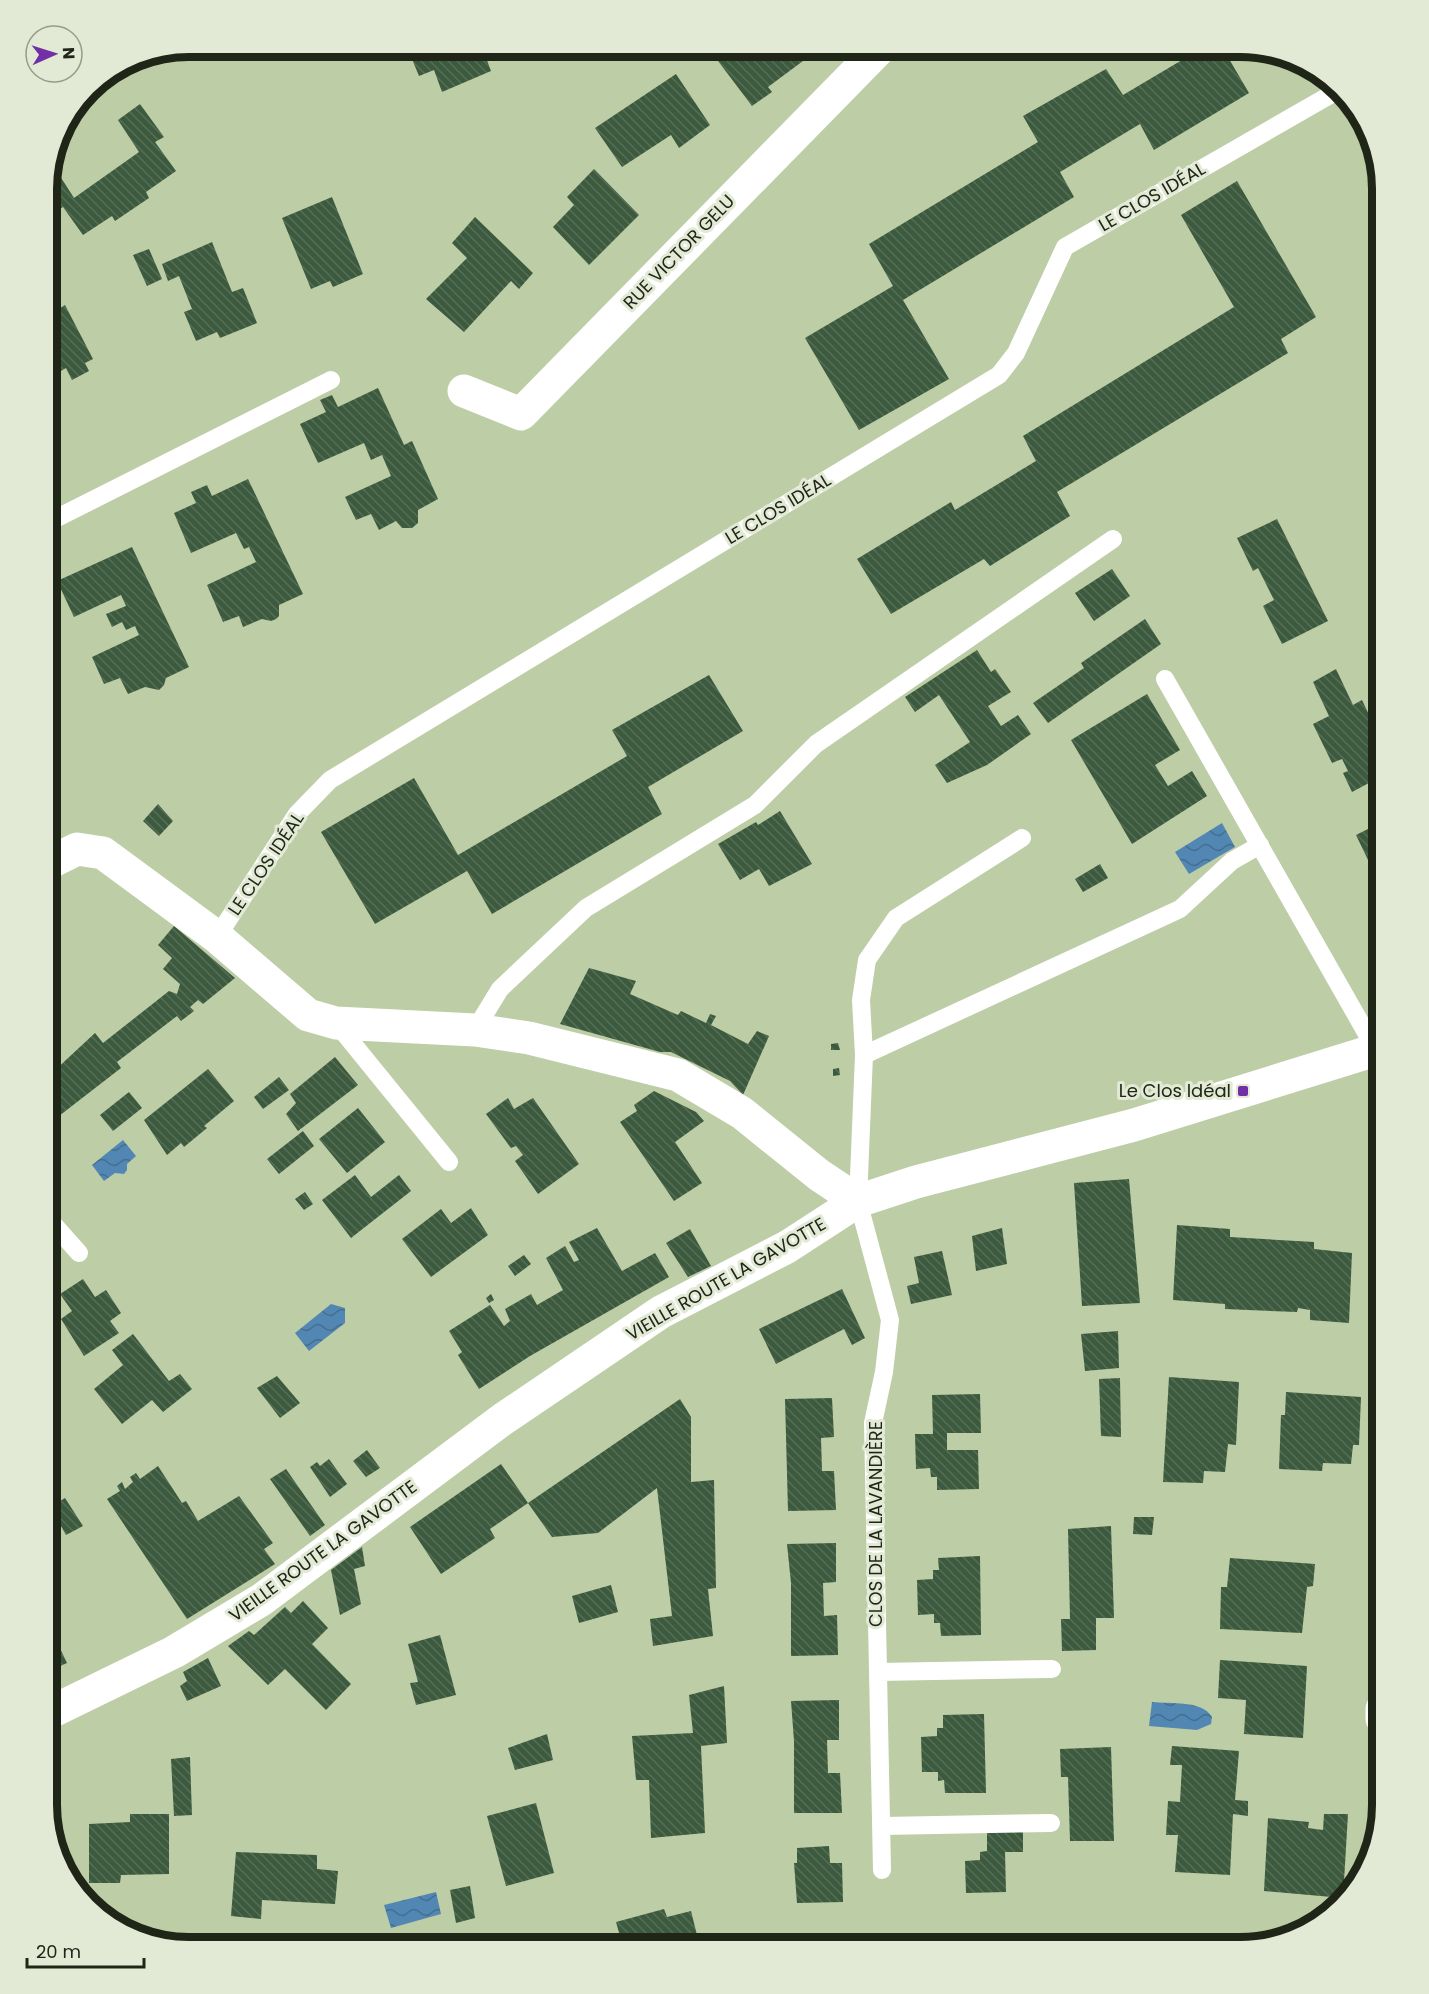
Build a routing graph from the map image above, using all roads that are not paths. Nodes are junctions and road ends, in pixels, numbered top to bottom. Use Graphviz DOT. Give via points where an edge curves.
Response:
graph roads {
  1 [pos="870,57"];
  2 [pos="1331,94"];
  3 [pos="331,380"];
  4 [pos="464,391"];
  5 [pos="57,518"];
  6 [pos="1113,539"];
  7 [pos="1166,679"];
  8 [pos="1022,838"];
  9 [pos="1260,845"];
  10 [pos="57,859"];
  11 [pos="217,937"];
  12 [pos="336,1023"];
  13 [pos="475,1030"];
  14 [pos="1372,1037"];
  15 [pos="1372,1051"];
  16 [pos="864,1054"];
  17 [pos="449,1162"];
  18 [pos="858,1201"];
  19 [pos="57,1228"];
  20 [pos="79,1253"];
  21 [pos="1052,1669"];
  22 [pos="878,1672"];
  23 [pos="57,1709"];
  24 [pos="1051,1822"];
  25 [pos="882,1826"];
  26 [pos="882,1870"];
  1 -- 4 [label="street, RUE VICTOR GELU" via="521,414"];
  2 -- 11 [label="lane, LE CLOS IDÉAL" via="1065,247 1016,353 999,375 330,780 297,814"];
  3 -- 5 [label="lane"];
  6 -- 13 [label="lane" via="816,744 755,805 586,908 500,989"];
  7 -- 9 [label="lane"];
  8 -- 16 [label="lane, CLOS DE LA LAVANDIÈRE" via="896,918 867,960 861,1000"];
  9 -- 14 [label="lane"];
  9 -- 16 [label="lane" via="1232,861 1180,909"];
  10 -- 11 [label="street" via="77,849 103,853"];
  11 -- 12 [label="street" via="308,1015"];
  12 -- 13 [label="street"];
  12 -- 17 [label="lane"];
  13 -- 18 [label="street" via="530,1038 678,1075 742,1113"];
  15 -- 18 [label="street, VIEILLE ROUTE LA GAVOTTE" via="1134,1125"];
  16 -- 18 [label="lane, CLOS DE LA LAVANDIÈRE"];
  18 -- 22 [label="lane, CLOS DE LA LAVANDIÈRE" via="890,1320 873,1423"];
  18 -- 23 [label="street, VIEILLE ROUTE LA GAVOTTE" via="787,1247 662,1312 503,1419 261,1600 174,1652"];
  19 -- 20 [label="lane"];
  21 -- 22 [label="lane"];
  22 -- 25 [label="lane, CLOS DE LA LAVANDIÈRE"];
  24 -- 25 [label="lane"];
  25 -- 26 [label="lane, CLOS DE LA LAVANDIÈRE"];
}
